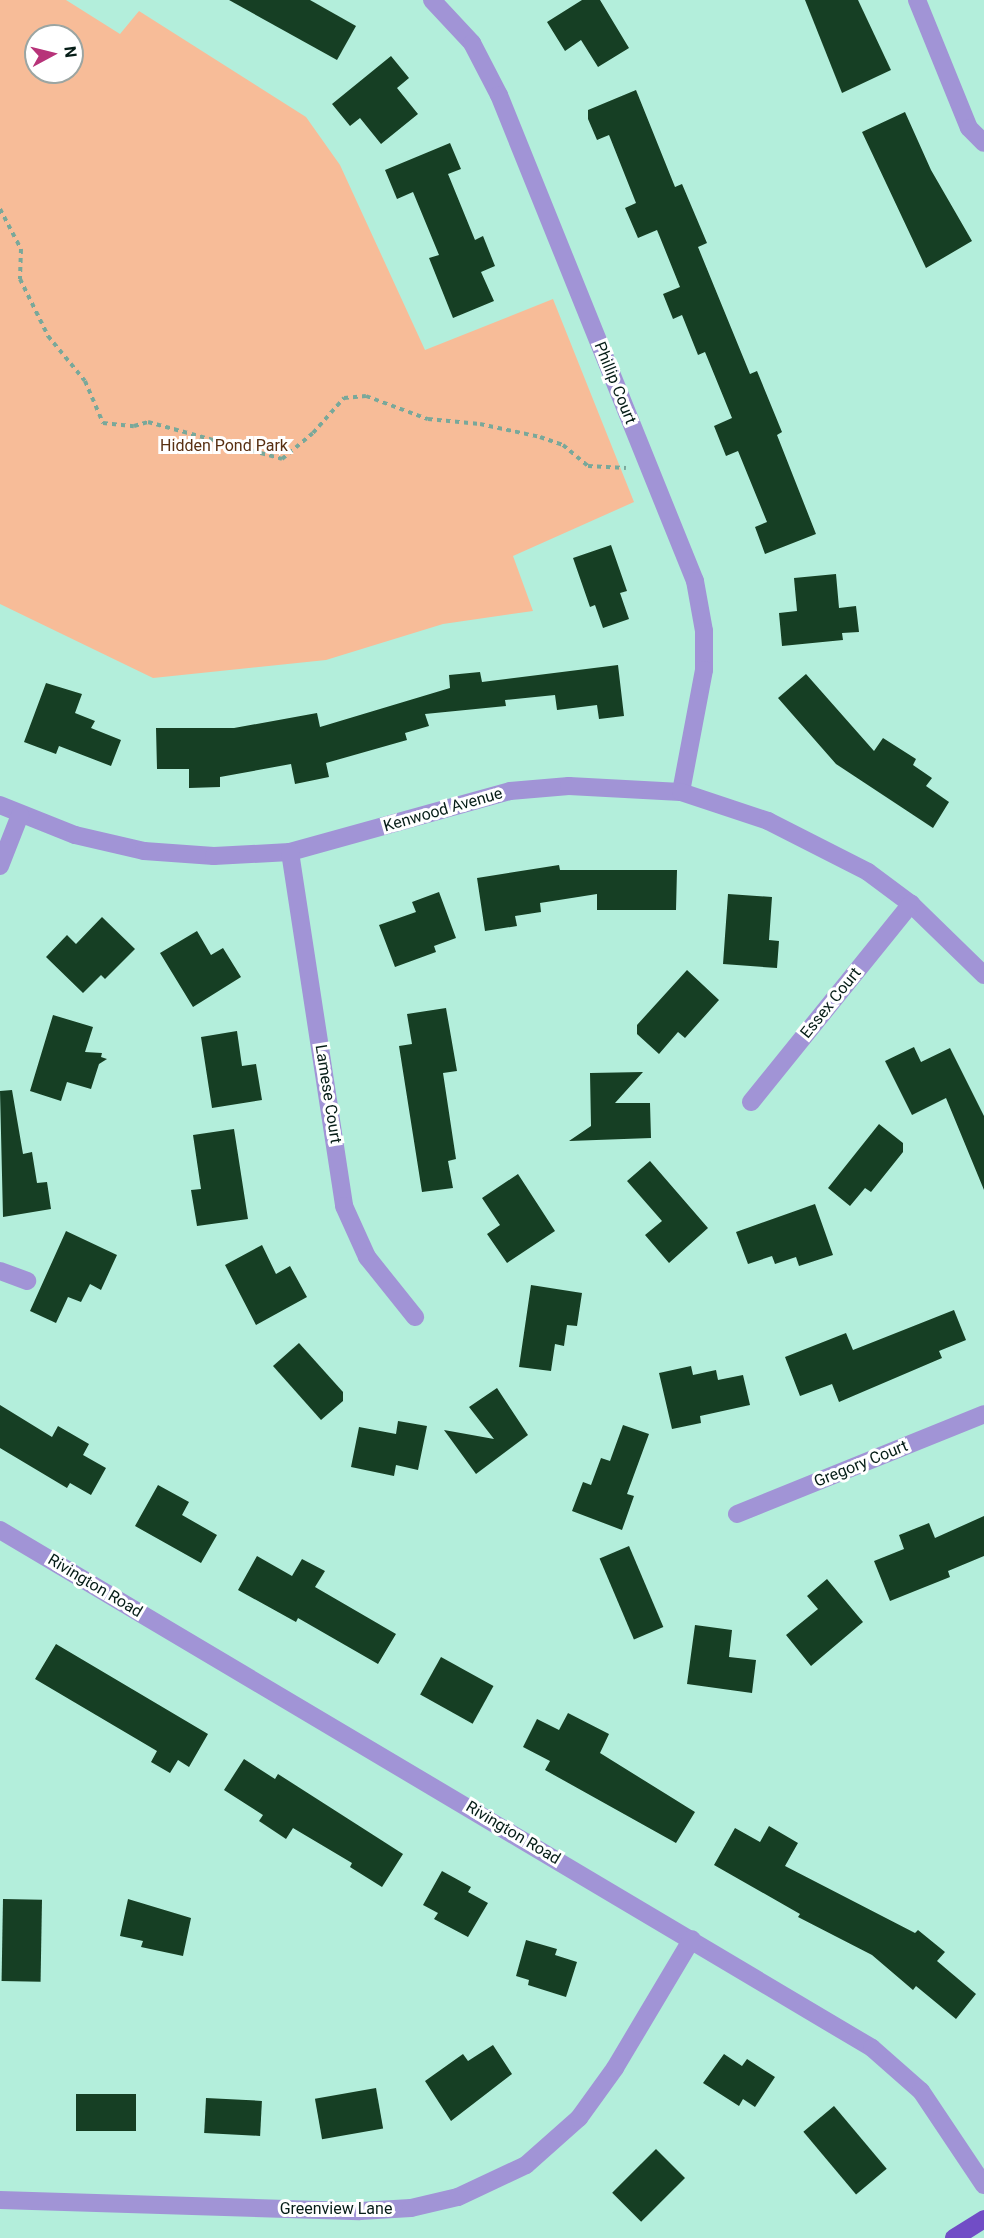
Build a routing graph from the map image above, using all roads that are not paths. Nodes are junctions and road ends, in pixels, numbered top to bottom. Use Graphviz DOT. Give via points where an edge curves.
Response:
graph roads {
  1 [pos="432,0"];
  2 [pos="917,0"];
  3 [pos="984,143"];
  4 [pos="681,792"];
  5 [pos="0,805"];
  6 [pos="20,815"];
  7 [pos="290,852"];
  8 [pos="0,866"];
  9 [pos="911,904"];
  10 [pos="984,975"];
  11 [pos="751,1102"];
  12 [pos="0,1270"];
  13 [pos="27,1281"];
  14 [pos="415,1317"];
  15 [pos="984,1414"];
  16 [pos="737,1514"];
  17 [pos="0,1530"];
  18 [pos="692,1939"];
  19 [pos="984,2185"];
  20 [pos="0,2200"];
  21 [pos="984,2219"];
  22 [pos="954,2238"];
  1 -- 4 [label="street, Phillip Court" via="472,43 499,95 695,581 704,630 699,707"];
  2 -- 3 [label="street" via="969,128"];
  4 -- 7 [label="street, Kenwood Avenue" via="569,786 510,791"];
  4 -- 9 [label="street, Kenwood Avenue" via="808,838 868,872"];
  5 -- 6 [label="street, Kenwood Avenue"];
  6 -- 7 [label="street, Kenwood Avenue" via="75,835 144,851 214,856"];
  6 -- 8 [label="street"];
  7 -- 14 [label="street, Lamese Court" via="344,1206 367,1257"];
  9 -- 10 [label="street, Kenwood Avenue"];
  9 -- 11 [label="street, Essex Court"];
  12 -- 13 [label="street"];
  15 -- 16 [label="street, Gregory Court"];
  17 -- 18 [label="street, Rivington Road"];
  18 -- 19 [label="street, Rivington Road" via="835,2024 896,2067 939,2114"];
  18 -- 20 [label="street, Greenview Lane" via="615,2068 579,2118 525,2165 458,2197 411,2208 360,2211"];
  21 -- 22 [label="main road"];
}
